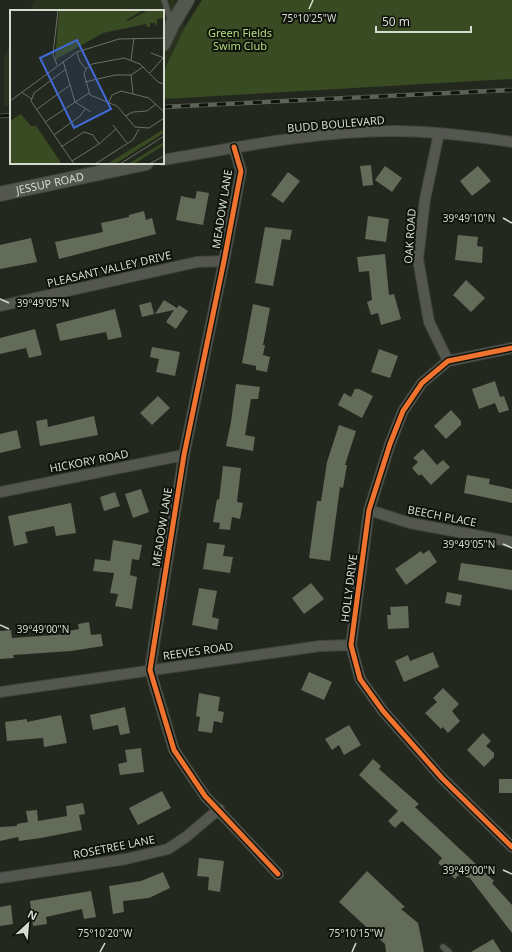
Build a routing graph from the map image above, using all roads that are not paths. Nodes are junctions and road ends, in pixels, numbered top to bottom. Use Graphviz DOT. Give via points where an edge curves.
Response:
graph roads {
  1 [pos="164,0"];
  2 [pos="187,0"];
  3 [pos="172,25"];
  4 [pos="164,42"];
  5 [pos="439,133"];
  6 [pos="512,142"];
  7 [pos="234,147"];
  8 [pos="164,160"];
  9 [pos="141,164"];
  10 [pos="0,194"];
  11 [pos="224,261"];
  12 [pos="0,306"];
  13 [pos="512,348"];
  14 [pos="448,361"];
  15 [pos="184,455"];
  16 [pos="0,492"];
  17 [pos="369,510"];
  18 [pos="512,542"];
  19 [pos="352,645"];
  20 [pos="150,670"];
  21 [pos="0,692"];
  22 [pos="219,809"];
  23 [pos="512,847"];
  24 [pos="278,874"];
  25 [pos="0,878"];
  26 [pos="443,947"];
  27 [pos="449,952"];
  1 -- 3 [label="lane"];
  2 -- 3 [label="street"];
  3 -- 4 [label="street"];
  5 -- 6 [label="street, BUDD BOULEVARD"];
  5 -- 7 [label="street, BUDD BOULEVARD" via="349,133"];
  5 -- 14 [label="street, OAK ROAD" via="425,199 418,259 429,322"];
  7 -- 8 [label="street, BUDD BOULEVARD"];
  7 -- 11 [label="street, MEADOW LANE" via="241,171"];
  9 -- 10 [label="street, JESSUP ROAD"];
  11 -- 12 [label="street, PLEASANT VALLEY DRIVE" via="197,262"];
  11 -- 15 [label="street, MEADOW LANE"];
  13 -- 14 [label="street, HOLLY DRIVE"];
  14 -- 17 [label="street, HOLLY DRIVE" via="422,383 403,411"];
  15 -- 16 [label="street, HICKORY ROAD"];
  15 -- 20 [label="street, MEADOW LANE"];
  17 -- 18 [label="street, BEECH PLACE" via="410,523"];
  17 -- 19 [label="street, HOLLY DRIVE"];
  19 -- 20 [label="street, REEVES ROAD" via="320,646"];
  19 -- 23 [label="street, HOLLY DRIVE" via="360,679 382,711 442,778"];
  20 -- 21 [label="street, REEVES ROAD"];
  20 -- 22 [label="street, MEADOW LANE" via="174,750 206,796"];
  22 -- 24 [label="street, MEADOW LANE"];
  22 -- 25 [label="street, ROSETREE LANE" via="168,849 126,859"];
  26 -- 27 [label="lane"];
}
